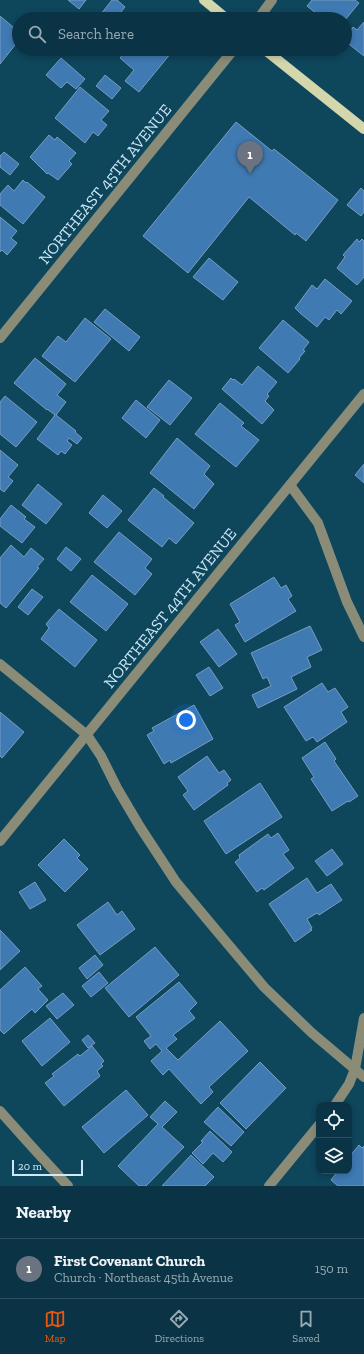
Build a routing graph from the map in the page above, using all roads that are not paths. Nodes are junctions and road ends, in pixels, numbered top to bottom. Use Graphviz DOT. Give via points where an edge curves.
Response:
graph roads {
  1 [pos="204,0"];
  2 [pos="272,0"];
  3 [pos="219,12"];
  4 [pos="263,12"];
  5 [pos="228,56"];
  6 [pos="273,56"];
  7 [pos="364,130"];
  8 [pos="0,338"];
  9 [pos="364,394"];
  10 [pos="290,484"];
  11 [pos="364,637"];
  12 [pos="0,664"];
  13 [pos="86,735"];
  14 [pos="0,842"];
  15 [pos="364,1018"];
  16 [pos="355,1069"];
  17 [pos="364,1077"];
  18 [pos="337,1102"];
  19 [pos="0,1111"];
  20 [pos="316,1129"];
  21 [pos="68,1186"];
  22 [pos="269,1186"];
  1 -- 3 [label="main road"];
  2 -- 4 [label="street"];
  5 -- 8 [label="street, NORTHEAST 45TH AVENUE"];
  6 -- 7 [label="main road"];
  9 -- 10 [label="street, NORTHEAST 44TH AVENUE"];
  10 -- 11 [label="street" via="318,522 347,602"];
  10 -- 13 [label="street, NORTHEAST 44TH AVENUE"];
  12 -- 13 [label="street"];
  13 -- 14 [label="street, NORTHEAST 44TH AVENUE"];
  13 -- 16 [label="street" via="176,882 264,987 312,1033"];
  15 -- 16 [label="street"];
  16 -- 17 [label="street"];
  16 -- 18 [label="street"];
  19 -- 21 [label="street"];
  20 -- 22 [label="street"];
}
